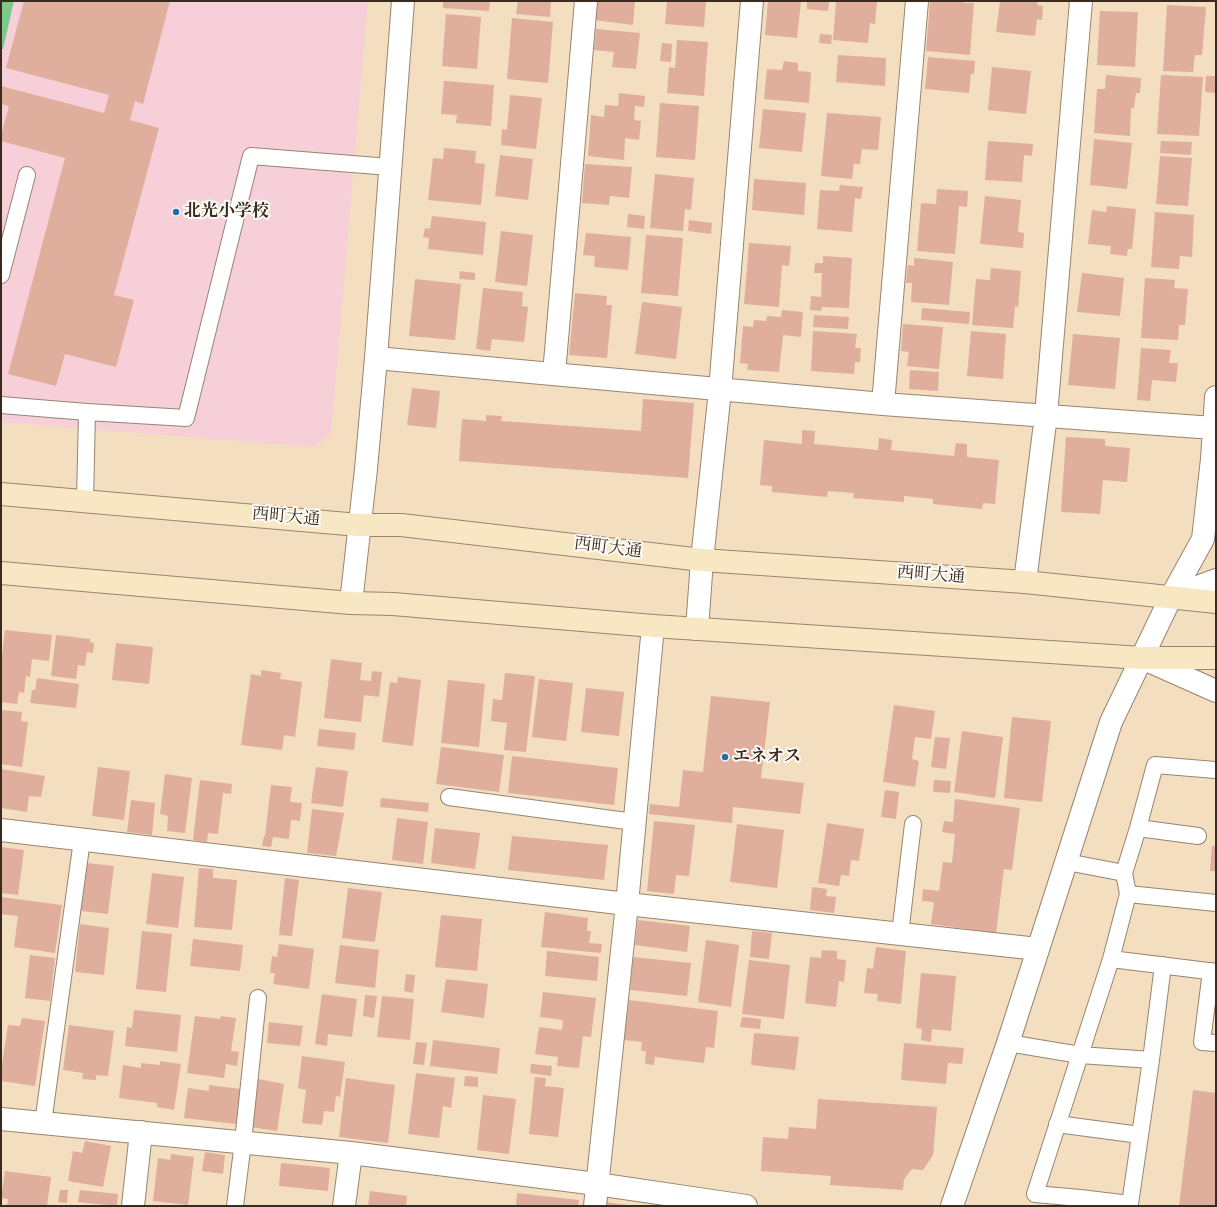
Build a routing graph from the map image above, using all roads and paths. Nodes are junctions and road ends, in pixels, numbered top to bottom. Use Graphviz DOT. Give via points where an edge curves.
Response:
graph roads {
  1 [pos="403,1"];
  2 [pos="586,1"];
  3 [pos="752,1"];
  4 [pos="917,1"];
  5 [pos="1081,1"];
  6 [pos="390,167"];
  7 [pos="27,175"];
  8 [pos="1,275"];
  9 [pos="376,358"];
  10 [pos="554,374"];
  11 [pos="720,390"];
  12 [pos="1216,397"];
  13 [pos="883,404"];
  14 [pos="1,405"];
  15 [pos="87,412"];
  16 [pos="1046,415"];
  17 [pos="1213,428"];
  18 [pos="1214,459"];
  19 [pos="1,494"];
  20 [pos="86,501"];
  21 [pos="359,524"];
  22 [pos="702,560"];
  23 [pos="1,573"];
  24 [pos="1216,580"];
  25 [pos="1024,582"];
  26 [pos="1171,597"];
  27 [pos="1216,602"];
  28 [pos="351,603"];
  29 [pos="653,626"];
  30 [pos="697,629"];
  31 [pos="1142,658"];
  32 [pos="1216,658"];
  33 [pos="1216,691"];
  34 [pos="1215,770"];
  35 [pos="450,798"];
  36 [pos="634,822"];
  37 [pos="913,824"];
  38 [pos="1138,828"];
  39 [pos="1,830"];
  40 [pos="1198,836"];
  41 [pos="82,840"];
  42 [pos="1067,862"];
  43 [pos="1124,874"];
  44 [pos="1128,894"];
  45 [pos="1216,902"];
  46 [pos="627,904"];
  47 [pos="900,934"];
  48 [pos="1038,949"];
  49 [pos="1111,959"];
  50 [pos="1163,965"];
  51 [pos="1213,972"];
  52 [pos="258,998"];
  53 [pos="1008,1043"];
  54 [pos="1216,1043"];
  55 [pos="1080,1055"];
  56 [pos="1151,1060"];
  57 [pos="1,1119"];
  58 [pos="43,1123"];
  59 [pos="1057,1124"];
  60 [pos="141,1132"];
  61 [pos="1140,1135"];
  62 [pos="243,1142"];
  63 [pos="351,1153"];
  64 [pos="597,1184"];
  65 [pos="1079,1202"];
  66 [pos="133,1206"];
  67 [pos="235,1206"];
  68 [pos="344,1206"];
  69 [pos="595,1206"];
  70 [pos="746,1206"];
  71 [pos="952,1206"];
  1 -- 6 [label="street"];
  2 -- 10 [label="street"];
  3 -- 11 [label="street"];
  4 -- 13 [label="street"];
  5 -- 16 [label="street"];
  6 -- 9 [label="street"];
  6 -- 15 [label="lane" via="251,156 186,418"];
  7 -- 8 [label="lane"];
  9 -- 10 [label="street"];
  9 -- 21 [label="street"];
  10 -- 11 [label="street"];
  11 -- 13 [label="street"];
  11 -- 22 [label="street"];
  12 -- 17 [label="street"];
  13 -- 16 [label="street"];
  14 -- 15 [label="lane"];
  15 -- 20 [label="lane"];
  16 -- 17 [label="street"];
  16 -- 25 [label="street"];
  17 -- 18 [label="street"];
  18 -- 26 [label="street" via="1203,539"];
  19 -- 20 [label="street, 西町大通"];
  20 -- 21 [label="street, 西町大通"];
  21 -- 22 [label="street, 西町大通" via="401,525"];
  21 -- 28 [label="street"];
  22 -- 25 [label="street, 西町大通"];
  22 -- 30 [label="street"];
  23 -- 28 [label="street"];
  24 -- 26 [label="street"];
  25 -- 26 [label="street, 西町大通"];
  26 -- 27 [label="street, 西町大通"];
  26 -- 31 [label="street"];
  28 -- 29 [label="street" via="393,604"];
  29 -- 30 [label="street"];
  29 -- 36 [label="street"];
  30 -- 31 [label="street"];
  31 -- 32 [label="street"];
  31 -- 33 [label="street"];
  31 -- 42 [label="street" via="1111,722"];
  34 -- 38 [label="lane" via="1156,765"];
  35 -- 36 [label="lane"];
  36 -- 46 [label="street"];
  37 -- 47 [label="lane"];
  38 -- 40 [label="lane"];
  38 -- 43 [label="lane"];
  39 -- 41 [label="street"];
  41 -- 46 [label="street"];
  41 -- 58 [label="lane"];
  42 -- 43 [label="lane"];
  42 -- 48 [label="street"];
  43 -- 44 [label="lane"];
  44 -- 45 [label="lane"];
  44 -- 49 [label="lane"];
  46 -- 47 [label="street"];
  46 -- 64 [label="street"];
  47 -- 48 [label="street"];
  48 -- 53 [label="street"];
  49 -- 50 [label="lane"];
  49 -- 55 [label="lane"];
  50 -- 51 [label="lane"];
  50 -- 56 [label="lane"];
  51 -- 54 [label="lane" via="1202,1042"];
  52 -- 62 [label="lane"];
  53 -- 55 [label="lane"];
  53 -- 71 [label="street"];
  55 -- 56 [label="lane"];
  55 -- 59 [label="lane"];
  56 -- 61 [label="lane"];
  57 -- 58 [label="street"];
  58 -- 60 [label="street"];
  59 -- 61 [label="lane"];
  59 -- 65 [label="lane" via="1035,1194"];
  60 -- 62 [label="street"];
  60 -- 66 [label="street"];
  61 -- 65 [label="lane" via="1130,1204"];
  62 -- 63 [label="street"];
  62 -- 67 [label="lane"];
  63 -- 64 [label="street"];
  63 -- 68 [label="street"];
  64 -- 69 [label="street"];
  64 -- 70 [label="street"];
}
